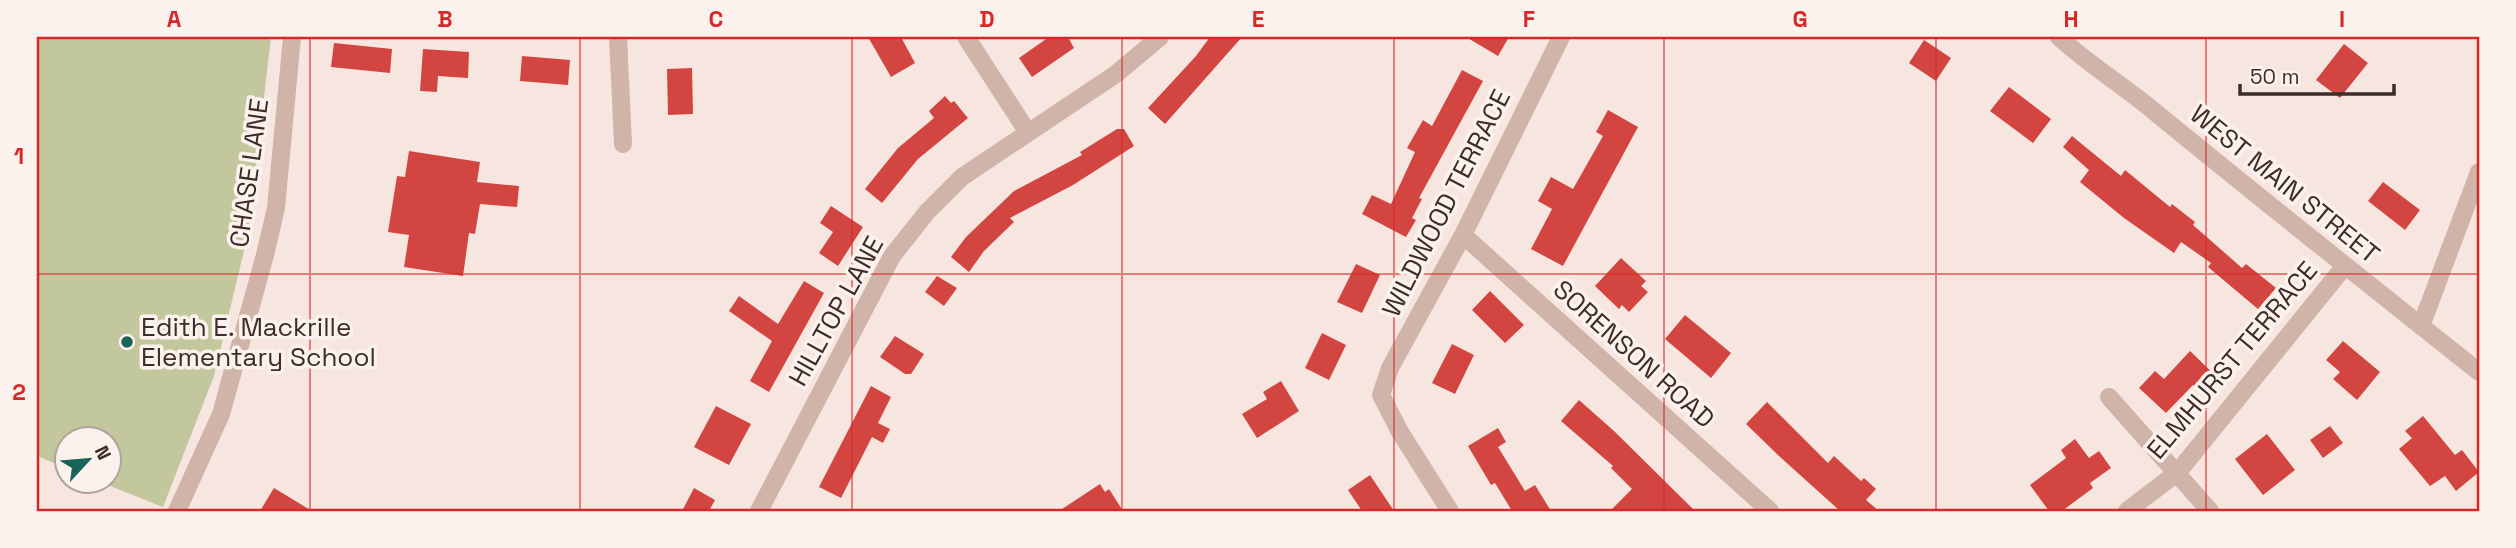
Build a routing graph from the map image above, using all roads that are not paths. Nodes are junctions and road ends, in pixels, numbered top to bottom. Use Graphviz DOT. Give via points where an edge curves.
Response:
graph roads {
  1 [pos="292,37"];
  2 [pos="618,37"];
  3 [pos="966,37"];
  4 [pos="1160,37"];
  5 [pos="1561,37"];
  6 [pos="2059,37"];
  7 [pos="1027,131"];
  8 [pos="623,144"];
  9 [pos="2479,172"];
  10 [pos="1462,235"];
  11 [pos="2344,267"];
  12 [pos="2421,326"];
  13 [pos="2479,372"];
  14 [pos="2109,397"];
  15 [pos="2178,471"];
  16 [pos="762,509"];
  17 [pos="177,511"];
  18 [pos="1450,511"];
  19 [pos="1770,511"];
  20 [pos="2127,511"];
  21 [pos="2210,511"];
  1 -- 17 [label="street, CHASE LANE" via="276,208 265,255 221,414"];
  2 -- 8 [label="street"];
  3 -- 7 [label="street"];
  4 -- 7 [label="street, HILLTOP LANE" via="1115,74"];
  5 -- 10 [label="street, WILDWOOD TERRACE"];
  6 -- 11 [label="street, WEST MAIN STREET"];
  7 -- 16 [label="street, HILLTOP LANE" via="962,177 892,256"];
  9 -- 12 [label="street"];
  10 -- 18 [label="street, WILDWOOD TERRACE" via="1391,368 1381,396"];
  10 -- 19 [label="street, SORENSON ROAD"];
  11 -- 12 [label="street, WEST MAIN STREET"];
  11 -- 15 [label="street, ELMHURST TERRACE"];
  12 -- 13 [label="street, WEST MAIN STREET"];
  14 -- 15 [label="street"];
  15 -- 20 [label="street, ELMHURST TERRACE"];
  15 -- 21 [label="street"];
}
